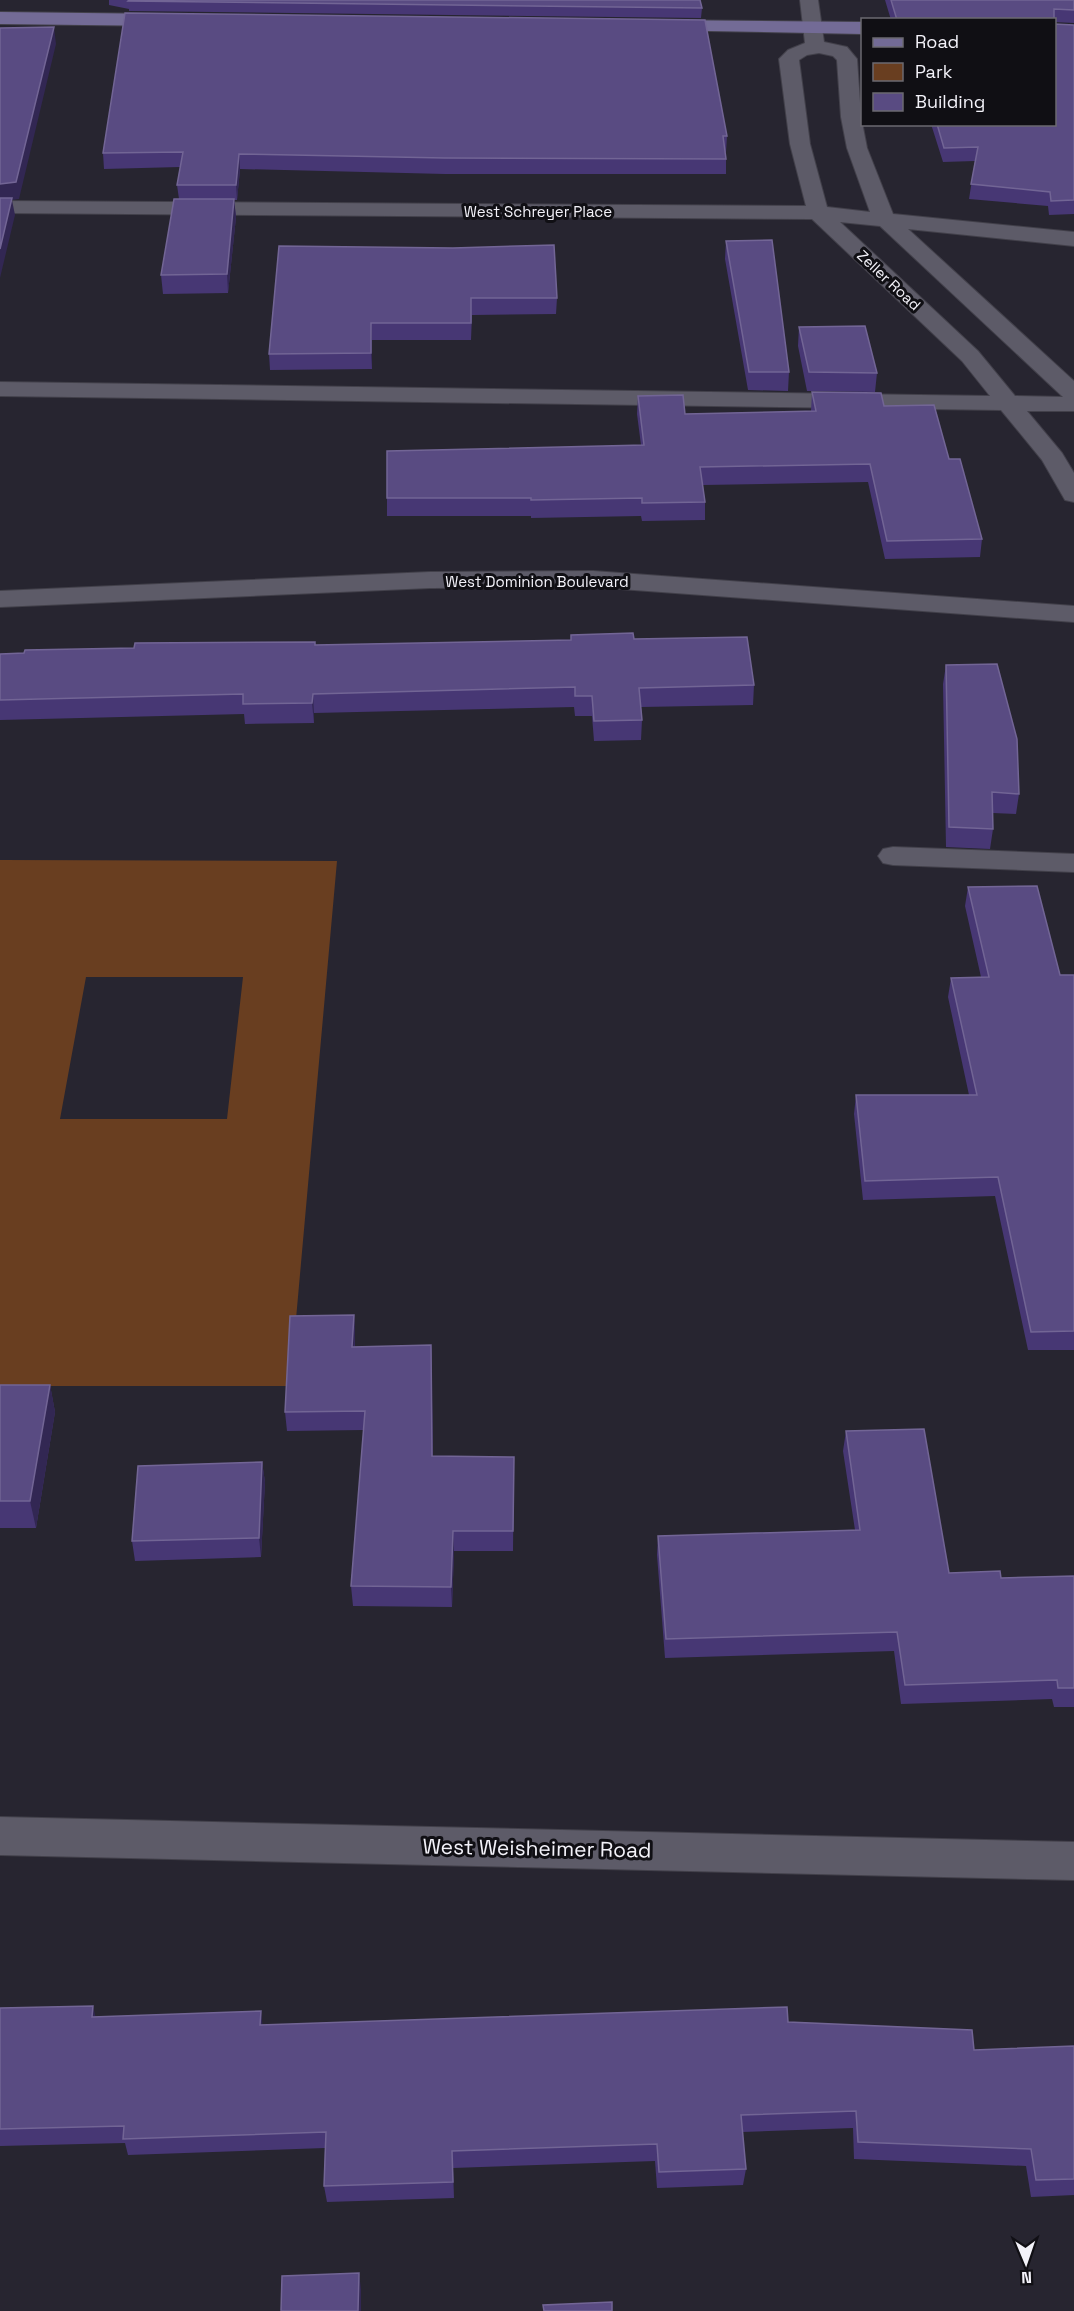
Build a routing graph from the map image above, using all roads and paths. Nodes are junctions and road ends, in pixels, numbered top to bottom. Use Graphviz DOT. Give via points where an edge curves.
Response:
graph roads {
  1 [pos="809,0"];
  2 [pos="0,18"];
  3 [pos="191,20"];
  4 [pos="646,26"];
  5 [pos="861,28"];
  6 [pos="813,37"];
  7 [pos="0,207"];
  8 [pos="818,213"];
  9 [pos="883,217"];
  10 [pos="1074,239"];
  11 [pos="0,389"];
  12 [pos="1074,394"];
  13 [pos="1010,403"];
  14 [pos="1074,404"];
  15 [pos="1074,495"];
  16 [pos="0,599"];
  17 [pos="1074,614"];
  18 [pos="893,856"];
  19 [pos="1074,862"];
  20 [pos="0,1836"];
  21 [pos="1074,1861"];
  1 -- 6 [label="street"];
  2 -- 3 [label="main road"];
  4 -- 6 [label="main road"];
  5 -- 6 [label="main road"];
  6 -- 8 [label="street" via="789,59 800,144"];
  6 -- 9 [label="street" via="847,59 857,148"];
  7 -- 8 [label="street, West Schreyer Place"];
  8 -- 9 [label="street, West Schreyer Place"];
  8 -- 13 [label="street, Zeller Road" via="970,356"];
  9 -- 10 [label="street, West Schreyer Place"];
  9 -- 12 [label="street"];
  11 -- 13 [label="street"];
  13 -- 14 [label="street"];
  13 -- 15 [label="street, Zeller Road" via="1053,458"];
  16 -- 17 [label="street, West Dominion Boulevard" via="430,580 592,579"];
  18 -- 19 [label="street"];
  20 -- 21 [label="street, West Weisheimer Road"];
}
